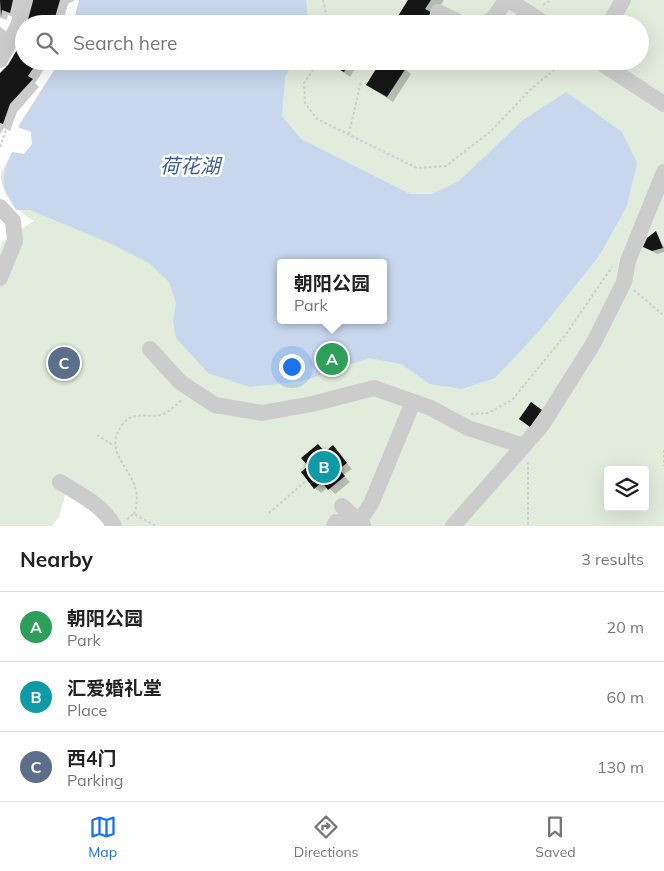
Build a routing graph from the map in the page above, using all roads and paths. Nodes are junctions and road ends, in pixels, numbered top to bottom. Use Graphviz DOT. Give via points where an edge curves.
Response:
graph roads {
  1 [pos="25,0"];
  2 [pos="69,0"];
  3 [pos="323,0"];
  4 [pos="507,0"];
  5 [pos="624,0"];
  6 [pos="438,12"];
  7 [pos="21,15"];
  8 [pos="63,15"];
  9 [pos="326,15"];
  10 [pos="444,15"];
  11 [pos="496,15"];
  12 [pos="531,15"];
  13 [pos="615,15"];
  14 [pos="15,32"];
  15 [pos="0,60"];
  16 [pos="41,70"];
  17 [pos="313,70"];
  18 [pos="554,70"];
  19 [pos="612,70"];
  20 [pos="360,81"];
  21 [pos="664,104"];
  22 [pos="349,134"];
  23 [pos="0,147"];
  24 [pos="664,172"];
  25 [pos="0,207"];
  26 [pos="612,266"];
  27 [pos="0,278"];
  28 [pos="624,282"];
  29 [pos="664,316"];
  30 [pos="150,348"];
  31 [pos="197,393"];
  32 [pos="413,402"];
  33 [pos="447,416"];
  34 [pos="97,435"];
  35 [pos="114,445"];
  36 [pos="524,446"];
  37 [pos="664,450"];
  38 [pos="664,466"];
  39 [pos="307,480"];
  40 [pos="60,482"];
  41 [pos="342,506"];
  42 [pos="269,512"];
  43 [pos="134,514"];
  44 [pos="118,524"];
  45 [pos="361,524"];
  46 [pos="156,526"];
  47 [pos="334,526"];
  48 [pos="453,526"];
  49 [pos="528,526"];
  1 -- 7 [label="lane"];
  2 -- 8 [label="path"];
  3 -- 9 [label="path"];
  4 -- 11 [label="lane"];
  4 -- 12 [label="lane"];
  5 -- 13 [label="lane"];
  6 -- 10 [label="lane"];
  14 -- 15 [label="lane"];
  16 -- 23 [label="path" via="12,114"];
  17 -- 22 [label="path" via="304,83 305,103 318,118"];
  18 -- 22 [label="path" via="491,130 446,166 417,168"];
  19 -- 21 [label="lane"];
  20 -- 22 [label="path"];
  24 -- 28 [label="lane" via="628,261"];
  25 -- 27 [label="lane" via="13,221 15,241"];
  26 -- 33 [label="path" via="566,334 512,400 488,413"];
  28 -- 29 [label="path"];
  28 -- 36 [label="lane" via="593,344 542,425"];
  30 -- 31 [label="lane" via="180,382"];
  31 -- 32 [label="lane" via="215,406 262,412 312,404 374,388"];
  31 -- 35 [label="path" via="162,414 137,414 126,420 117,432"];
  32 -- 33 [label="lane"];
  32 -- 45 [label="lane"];
  33 -- 36 [label="lane" via="468,428"];
  34 -- 35 [label="path"];
  35 -- 43 [label="path" via="137,487 138,503"];
  36 -- 48 [label="lane"];
  36 -- 49 [label="path" via="527,455"];
  37 -- 38 [label="path"];
  39 -- 42 [label="path"];
  40 -- 44 [label="lane"];
  41 -- 45 [label="lane"];
  43 -- 44 [label="path"];
  43 -- 46 [label="path"];
  45 -- 47 [label="lane" via="336,522"];
}
